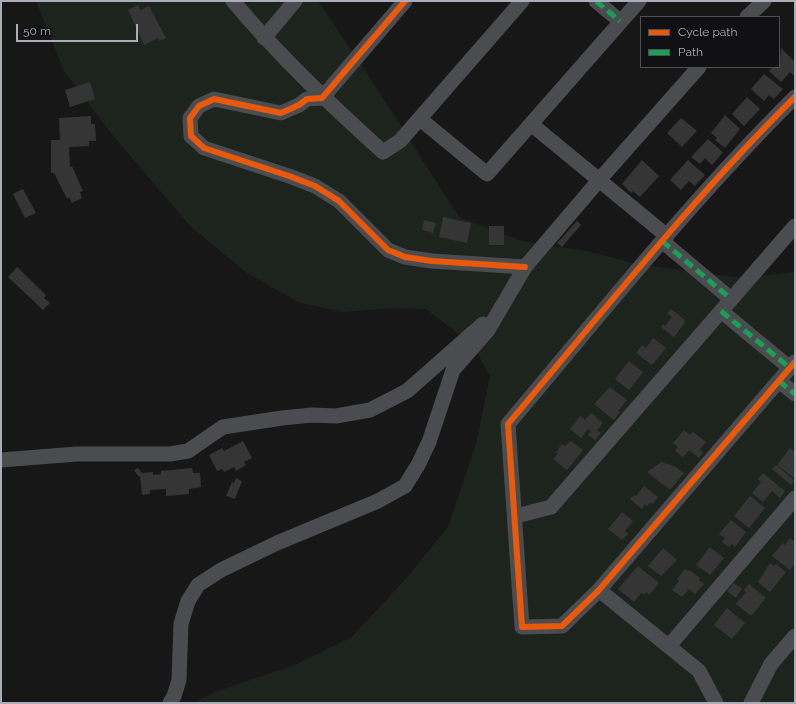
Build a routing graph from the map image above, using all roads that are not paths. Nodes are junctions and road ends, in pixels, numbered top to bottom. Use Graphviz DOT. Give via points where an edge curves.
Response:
graph roads {
  1 [pos="233,1"];
  2 [pos="295,1"];
  3 [pos="405,1"];
  4 [pos="522,1"];
  5 [pos="596,1"];
  6 [pos="639,1"];
  7 [pos="764,1"];
  8 [pos="748,16"];
  9 [pos="620,21"];
  10 [pos="264,38"];
  11 [pos="698,68"];
  12 [pos="795,97"];
  13 [pos="322,98"];
  14 [pos="420,119"];
  15 [pos="532,124"];
  16 [pos="600,179"];
  17 [pos="795,226"];
  18 [pos="664,238"];
  19 [pos="525,267"];
  20 [pos="731,299"];
  21 [pos="503,306"];
  22 [pos="721,311"];
  23 [pos="792,365"];
  24 [pos="779,380"];
  25 [pos="795,394"];
  26 [pos="1,460"];
  27 [pos="795,498"];
  28 [pos="516,516"];
  29 [pos="598,590"];
  30 [pos="795,636"];
  31 [pos="669,646"];
  32 [pos="170,703"];
  33 [pos="716,703"];
  34 [pos="751,703"];
  1 -- 10 [label="street"];
  2 -- 10 [label="street"];
  3 -- 13 [label="street"];
  4 -- 14 [label="street"];
  5 -- 9 [label="street"];
  6 -- 9 [label="street"];
  7 -- 8 [label="street"];
  9 -- 15 [label="street"];
  10 -- 13 [label="street"];
  11 -- 16 [label="street"];
  12 -- 18 [label="street"];
  13 -- 14 [label="street" via="383,152 400,141"];
  13 -- 19 [label="street" via="307,99 299,106 281,113 214,99 199,106 190,118 191,136 204,148 315,186 339,202 388,250 405,257"];
  14 -- 15 [label="street" via="487,174"];
  15 -- 16 [label="street"];
  16 -- 18 [label="street"];
  16 -- 19 [label="street"];
  17 -- 20 [label="street"];
  18 -- 20 [label="street"];
  18 -- 28 [label="street" via="508,424"];
  19 -- 21 [label="street"];
  20 -- 22 [label="street"];
  21 -- 26 [label="street" via="407,391 370,410 336,416 282,418 223,427 188,451 170,454 77,454"];
  21 -- 32 [label="street" via="488,330 453,370 429,442 405,486 378,501 277,543 221,570 198,585 188,601 181,624 178,680"];
  22 -- 23 [label="street"];
  22 -- 28 [label="street" via="551,507"];
  23 -- 24 [label="street"];
  24 -- 25 [label="street"];
  24 -- 29 [label="street"];
  27 -- 31 [label="street"];
  28 -- 29 [label="street" via="522,627 562,626"];
  29 -- 31 [label="street"];
  30 -- 34 [label="street" via="771,664"];
  31 -- 33 [label="street" via="699,671"];
}
